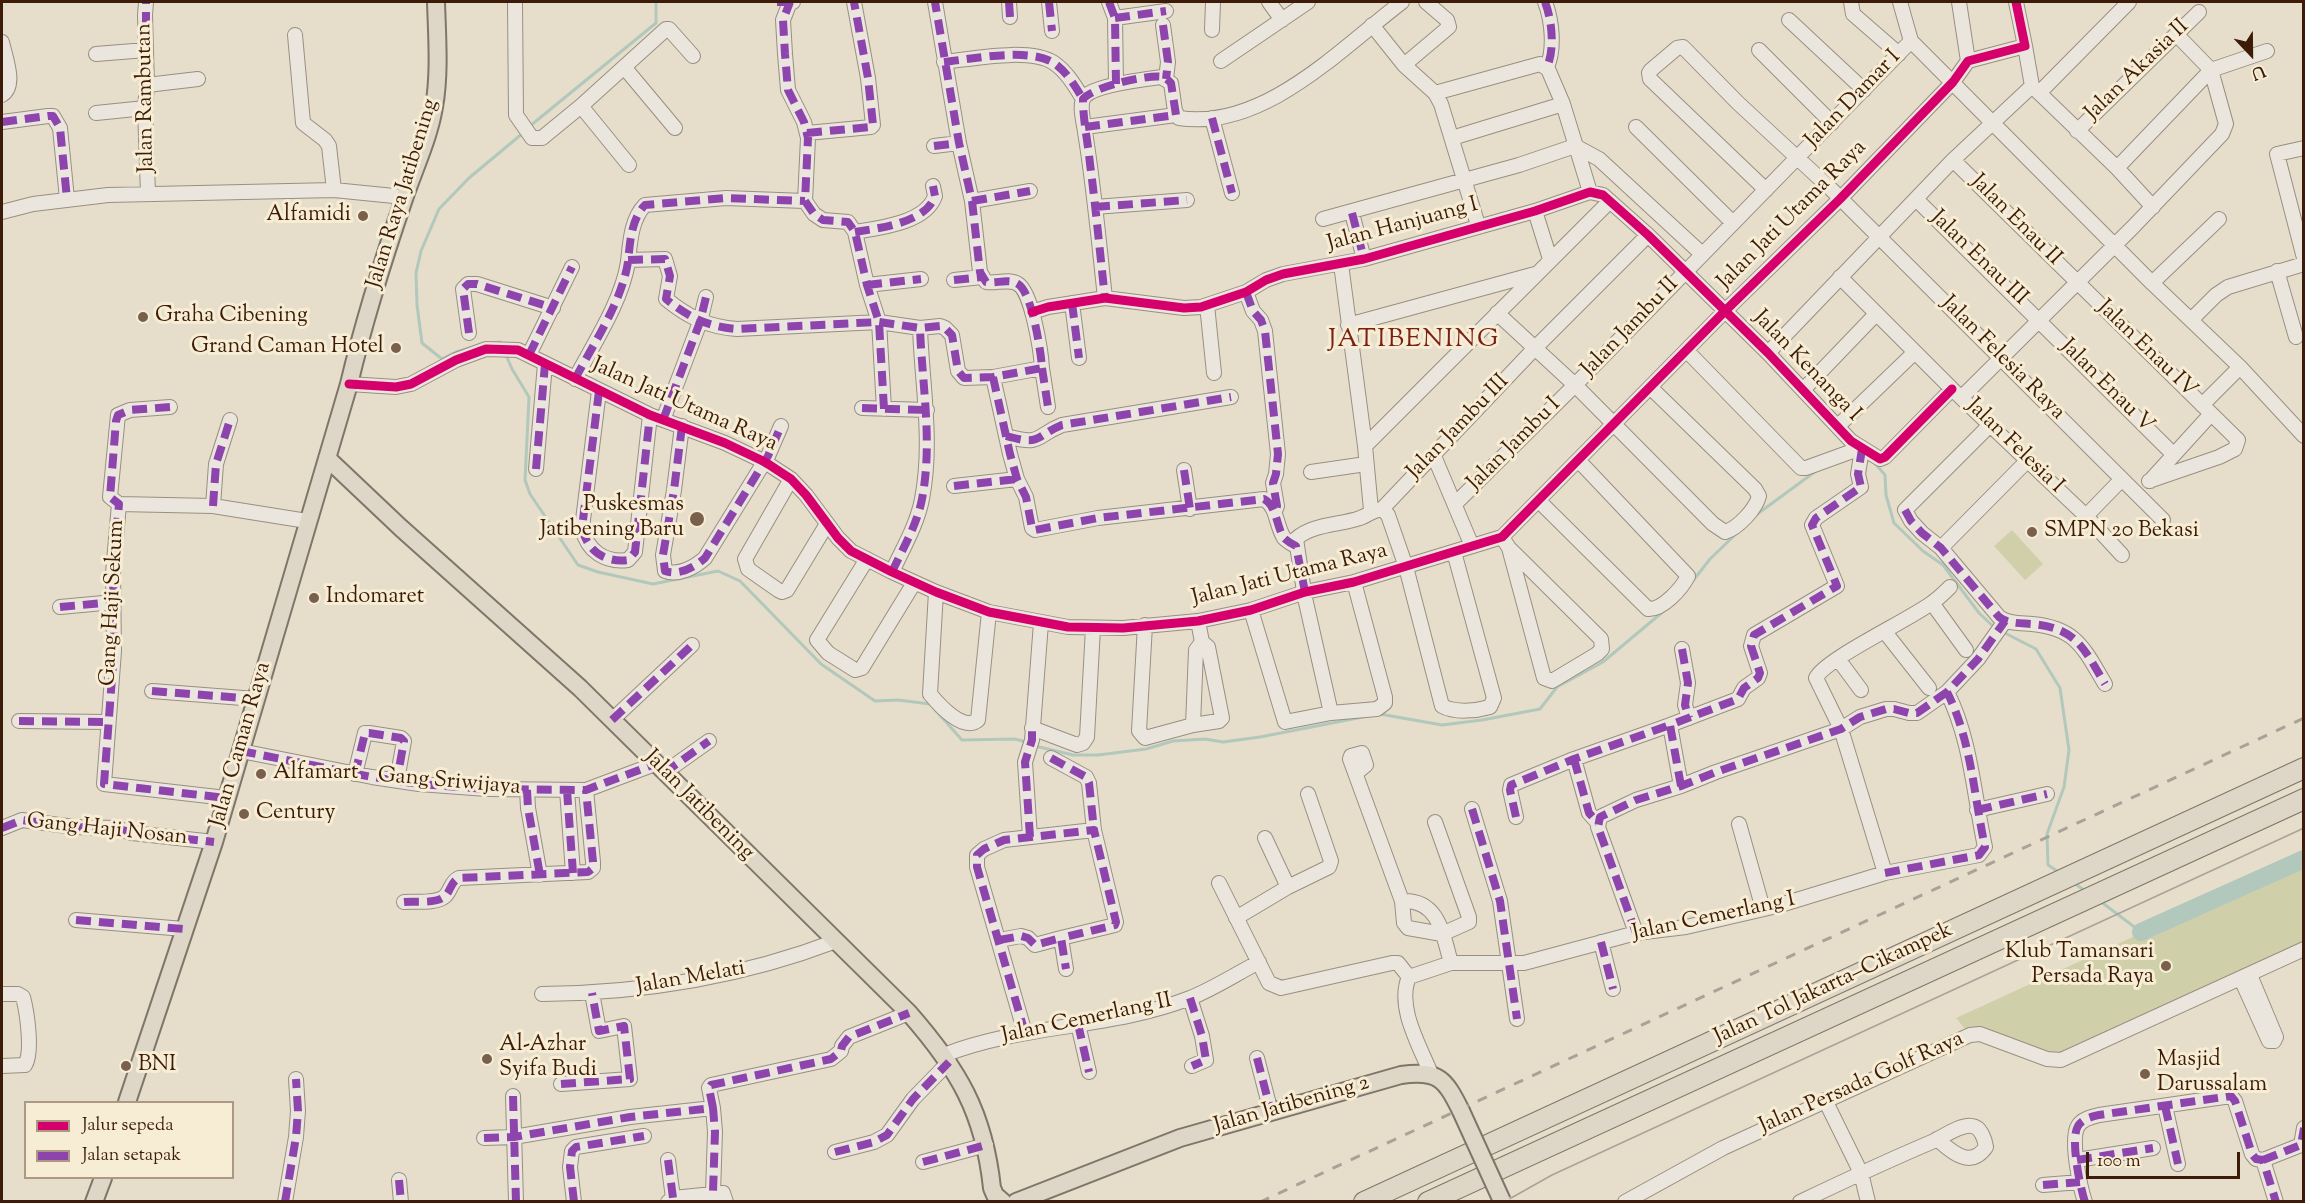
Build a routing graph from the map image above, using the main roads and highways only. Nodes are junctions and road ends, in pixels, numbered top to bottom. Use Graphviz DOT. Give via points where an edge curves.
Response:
graph roads {
  1 [pos="436,2"];
  2 [pos="349,384"];
  3 [pos="327,458"];
  4 [pos="2304,768"];
  5 [pos="2304,799"];
  6 [pos="127,1101"];
  7 [pos="103,1179"];
  8 [pos="1460,1187"];
  9 [pos="1006,1201"];
  10 [pos="94,1202"];
  11 [pos="1364,1202"];
  12 [pos="1428,1202"];
  13 [pos="1438,1202"];
  14 [pos="1502,1202"];
  1 -- 2 [label="main road, Jalan Raya Jatibening" via="434,106 364,323"];
  2 -- 3 [label="main road, Jalan Caman Raya"];
  3 -- 6 [label="main road, Jalan Caman Raya" via="214,842"];
  3 -- 9 [label="main road, Jalan Jatibening" via="612,720 909,1013 946,1058 974,1110 986,1146 992,1188"];
  4 -- 11 [label="highway, Jalan Tol Jakarta–Cikampek"];
  5 -- 8 [label="highway, Jalan Tol Jakarta–Cikampek"];
  7 -- 10 [label="main road"];
  8 -- 12 [label="highway, Jalan Tol Jakarta–Cikampek"];
  8 -- 13 [label="highway"];
  9 -- 14 [label="main road, Jalan Jatibening 2, bridge" via="1228,1123 1420,1072 1431,1074 1447,1086"];
}
